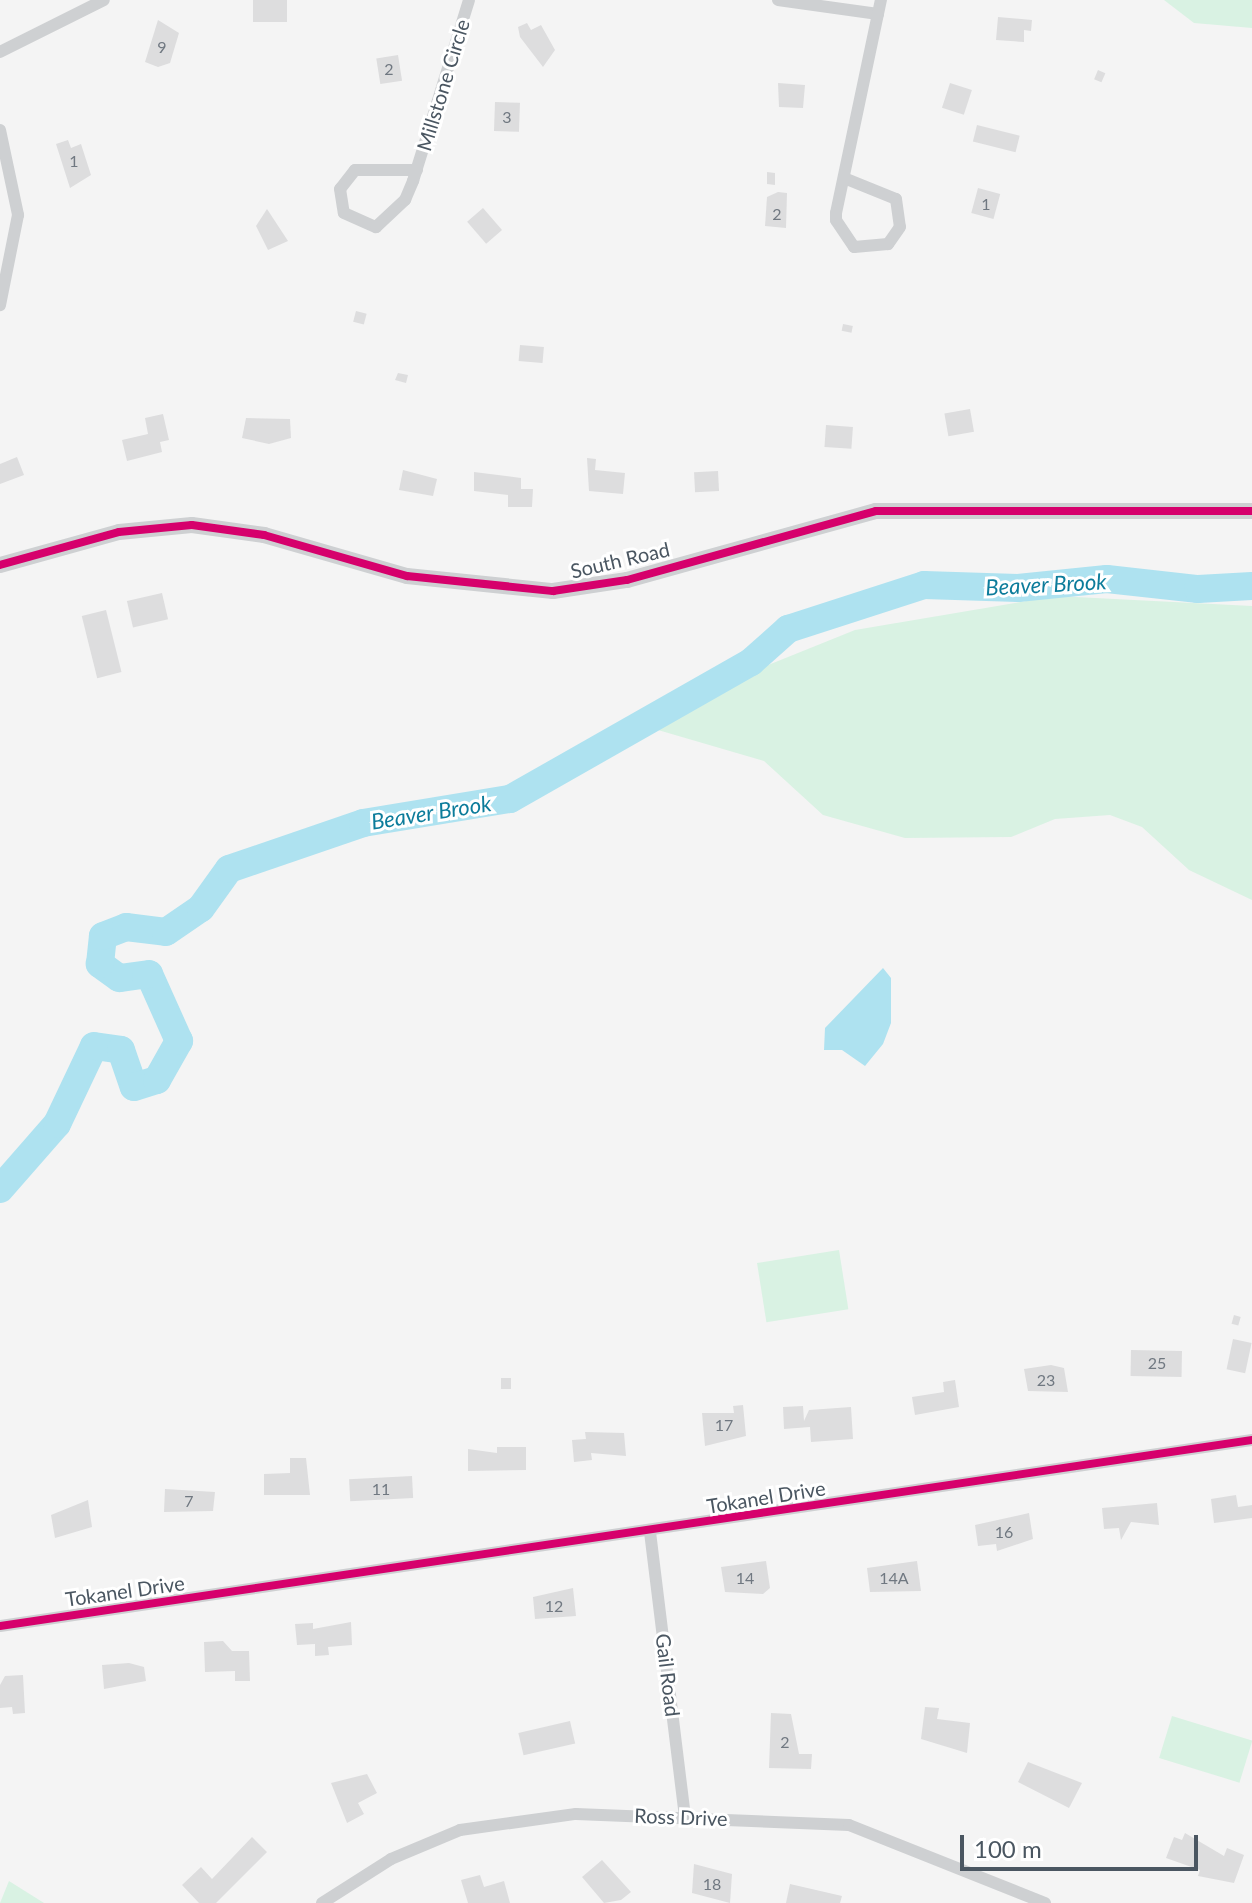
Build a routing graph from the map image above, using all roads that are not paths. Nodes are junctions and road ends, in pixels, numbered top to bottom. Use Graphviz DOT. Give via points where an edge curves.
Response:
graph roads {
  1 [pos="104,0"];
  2 [pos="469,0"];
  3 [pos="778,0"];
  4 [pos="881,0"];
  5 [pos="878,14"];
  6 [pos="0,52"];
  7 [pos="0,130"];
  8 [pos="417,170"];
  9 [pos="844,178"];
  10 [pos="0,305"];
  11 [pos="1252,511"];
  12 [pos="0,565"];
  13 [pos="1252,1440"];
  14 [pos="650,1532"];
  15 [pos="0,1626"];
  16 [pos="685,1818"];
  17 [pos="322,1903"];
  18 [pos="1045,1903"];
  1 -- 6 [label="street"];
  2 -- 8 [label="street, Millstone Circle"];
  3 -- 5 [label="street"];
  4 -- 5 [label="street"];
  5 -- 9 [label="street"];
  7 -- 10 [label="street" via="18,215"];
  8 -- 8 [label="street, Millstone Circle" via="388,222 364,227 344,213 340,189 355,170"];
  9 -- 9 [label="street" via="840,233 861,250 888,244 900,227 896,199"];
  11 -- 12 [label="street, South Road" via="876,511 627,580 553,591 407,576 264,535 192,525 119,532"];
  13 -- 14 [label="street, Tokanel Drive"];
  14 -- 15 [label="street, Tokanel Drive"];
  14 -- 16 [label="street, Gail Road"];
  16 -- 17 [label="street, Ross Drive" via="496,1820 391,1859"];
  16 -- 18 [label="street, Ross Drive" via="868,1830"];
}
